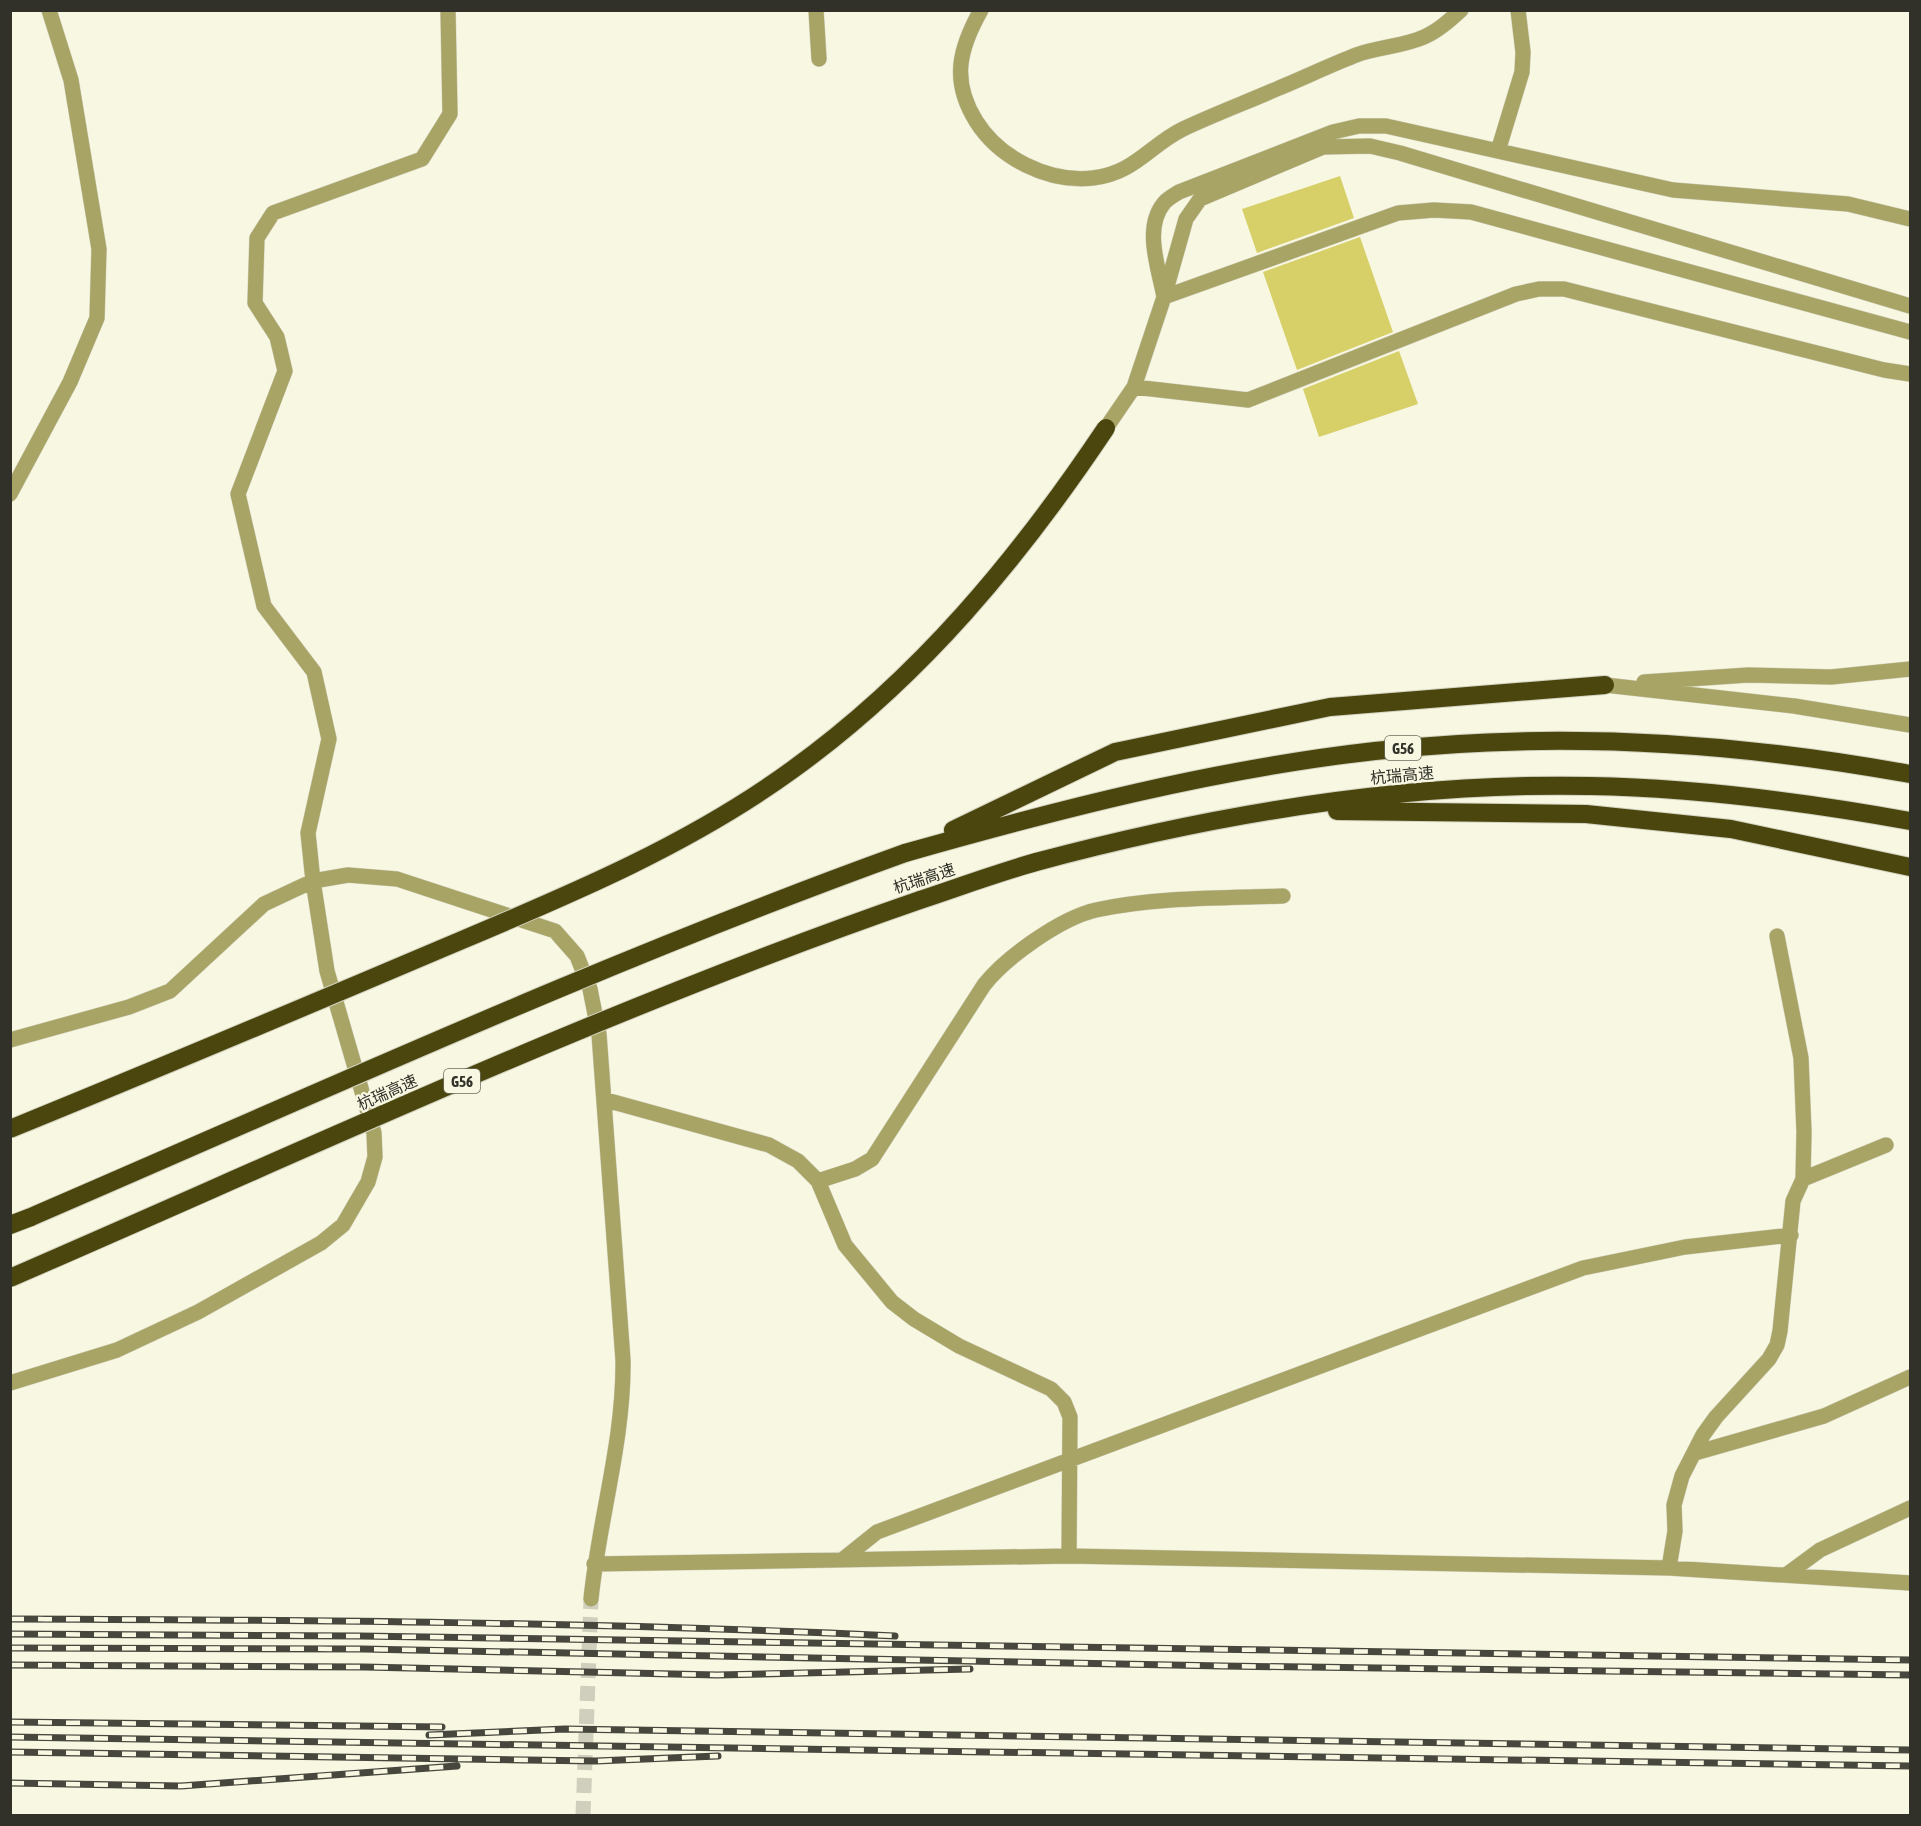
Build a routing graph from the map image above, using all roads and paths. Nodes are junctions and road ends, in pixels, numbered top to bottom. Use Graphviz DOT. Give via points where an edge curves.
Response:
graph roads {
  1 [pos="49,10"];
  2 [pos="448,10"];
  3 [pos="816,10"];
  4 [pos="981,10"];
  5 [pos="1461,10"];
  6 [pos="1518,10"];
  7 [pos="819,59"];
  8 [pos="1498,151"];
  9 [pos="1911,219"];
  10 [pos="1164,297"];
  11 [pos="1911,306"];
  12 [pos="1911,332"];
  13 [pos="1911,374"];
  14 [pos="1134,387"];
  15 [pos="1106,428"];
  16 [pos="10,494"];
  17 [pos="1911,669"];
  18 [pos="1605,685"];
  19 [pos="1911,725"];
  20 [pos="1911,774"];
  21 [pos="1260,812"];
  22 [pos="1911,821"];
  23 [pos="905,853"];
  24 [pos="1911,867"];
  25 [pos="313,881"];
  26 [pos="1283,896"];
  27 [pos="1778,936"];
  28 [pos="10,1040"];
  29 [pos="606,1100"];
  30 [pos="10,1130"];
  31 [pos="1886,1145"];
  32 [pos="1803,1179"];
  33 [pos="818,1181"];
  34 [pos="10,1225"];
  35 [pos="1791,1235"];
  36 [pos="10,1278"];
  37 [pos="1911,1377"];
  38 [pos="10,1383"];
  39 [pos="1695,1453"];
  40 [pos="1070,1460"];
  41 [pos="1911,1508"];
  42 [pos="1069,1556"];
  43 [pos="842,1560"];
  44 [pos="594,1564"];
  45 [pos="1669,1568"];
  46 [pos="1786,1575"];
  47 [pos="1911,1583"];
  48 [pos="591,1599"];
  1 -- 16 [label="street" via="71,80 99,249 97,318 70,382"];
  2 -- 25 [label="street" via="450,114 422,159 273,213 257,238 255,303 277,337 285,371 238,494 264,606 314,672 329,739 308,833"];
  3 -- 7 [label="street"];
  4 -- 5 [label="street" via="961,56 962,90 979,125 1029,167 1051,175 1083,178 1115,172 1140,161 1181,130 1357,55 1426,37"];
  6 -- 8 [label="street" via="1522,72"];
  8 -- 9 [label="street" via="1673,190 1848,204"];
  8 -- 10 [label="street" via="1386,126 1359,126 1333,132 1179,192 1164,203 1156,218 1153,239"];
  10 -- 11 [label="street" via="1186,219 1200,200 1323,147 1344,145 1400,153"];
  10 -- 12 [label="street" via="1398,213 1434,210 1471,212"];
  10 -- 14 [label="street"];
  13 -- 14 [label="street" via="1564,289 1539,289 1516,294 1248,399"];
  14 -- 15 [label="street"];
  15 -- 30 [label="highway, bridge" via="1003,572 924,657 838,735 729,812 661,850 532,910"];
  17 -- 18 [label="street" via="1831,677 1748,675"];
  18 -- 19 [label="street" via="1794,706"];
  18 -- 23 [label="highway" via="1330,707 1115,752"];
  20 -- 23 [label="highway, 杭瑞高速 / G56" via="1720,748 1580,742 1486,742 1409,748 1191,779 1047,813"];
  21 -- 22 [label="highway, 杭瑞高速 / G56" via="1469,789 1589,786 1707,793 1833,807"];
  21 -- 24 [label="highway" via="1586,813 1731,829"];
  21 -- 36 [label="highway, 杭瑞高速 / G56, bridge" via="1148,834 1033,863 746,962 624,1011"];
  23 -- 34 [label="highway, 杭瑞高速 / G56, bridge" via="619,963"];
  25 -- 28 [label="street" via="264,904 170,991 129,1007"];
  25 -- 29 [label="street" via="348,875 397,879 555,931 577,956 590,989"];
  25 -- 38 [label="street" via="327,971 374,1133 375,1157 357,1204 344,1225 321,1244 198,1312 117,1350"];
  26 -- 33 [label="street" via="1177,900 1096,910 1017,950 984,985 872,1159"];
  27 -- 32 [label="street" via="1801,1058"];
  29 -- 33 [label="street" via="769,1145 798,1161"];
  29 -- 44 [label="street" via="623,1395"];
  31 -- 32 [label="street"];
  32 -- 35 [label="street" via="1793,1201"];
  33 -- 40 [label="street" via="845,1245 892,1302 959,1346 1051,1389 1064,1402 1070,1417"];
  35 -- 39 [label="street" via="1777,1346 1716,1417"];
  35 -- 40 [label="street" via="1684,1247 1583,1268"];
  37 -- 39 [label="street" via="1824,1416"];
  39 -- 45 [label="street" via="1682,1476 1674,1505 1675,1531"];
  40 -- 42 [label="street"];
  40 -- 43 [label="street" via="877,1532"];
  41 -- 46 [label="street" via="1820,1550"];
  42 -- 43 [label="street"];
  42 -- 45 [label="street"];
  43 -- 44 [label="street"];
  44 -- 48 [label="street"];
  45 -- 46 [label="street"];
  46 -- 47 [label="street"];
}
